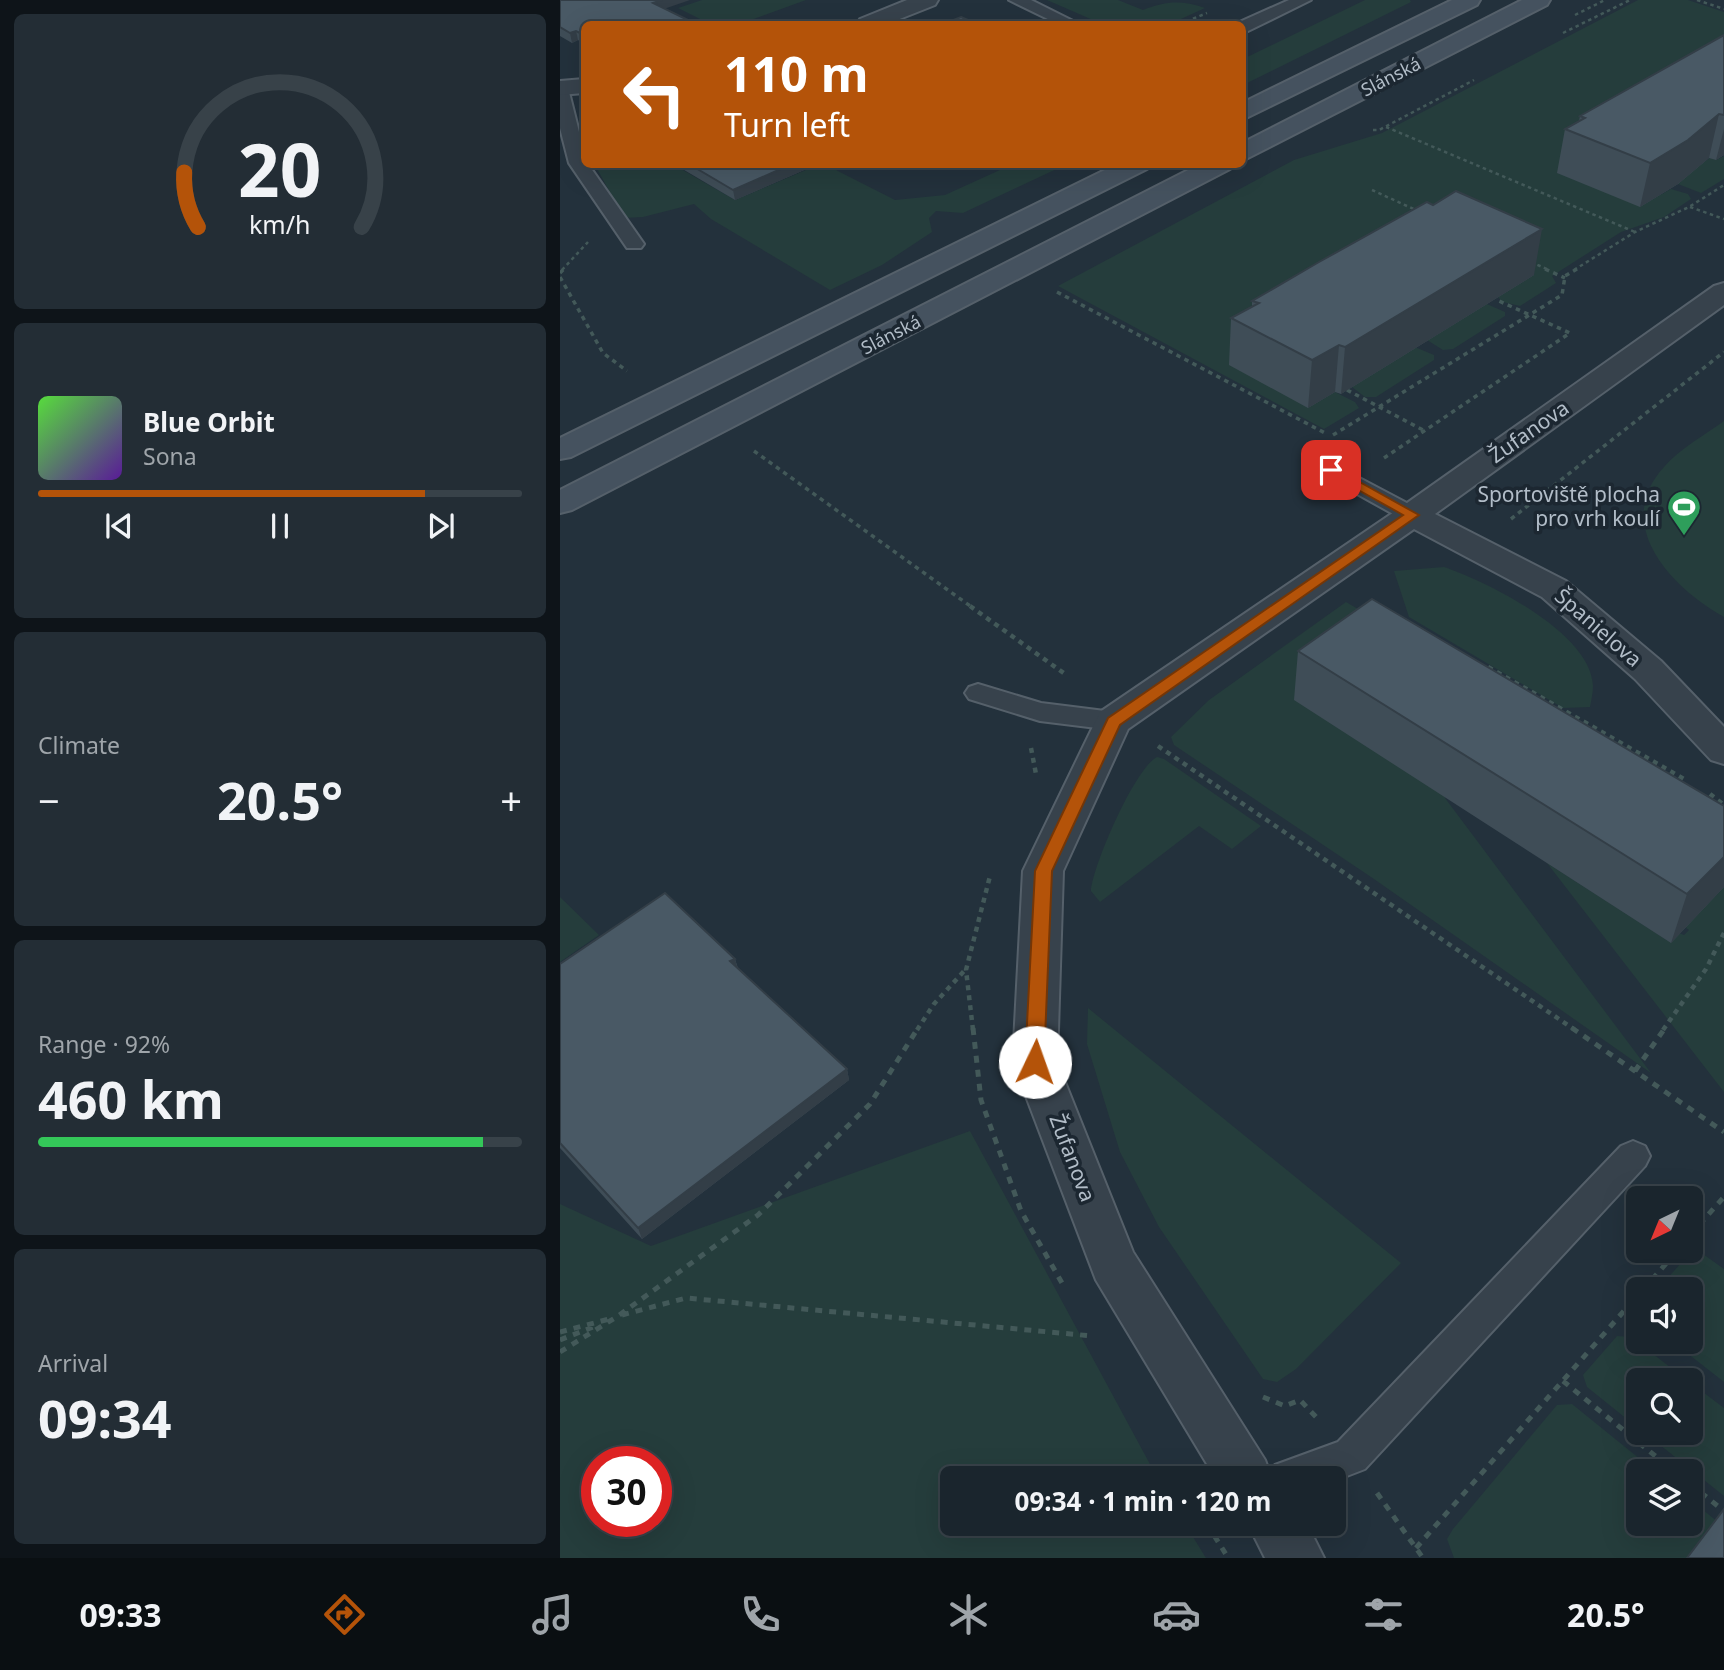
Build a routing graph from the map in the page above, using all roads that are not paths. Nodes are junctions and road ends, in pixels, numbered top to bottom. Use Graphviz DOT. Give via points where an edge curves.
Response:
graph roads {
  1 [pos="927,0"];
  2 [pos="1017,0"];
  3 [pos="1303,0"];
  4 [pos="1469,0"];
  5 [pos="1539,0"];
  6 [pos="875,21"];
  7 [pos="1065,21"];
  8 [pos="1246,25"];
  9 [pos="581,86"];
  10 [pos="560,90"];
  11 [pos="1246,111"];
  12 [pos="1246,151"];
  13 [pos="581,167"];
  14 [pos="582,168"];
  15 [pos="1130,168"];
  16 [pos="1213,168"];
  17 [pos="634,243"];
  18 [pos="1724,292"];
  19 [pos="560,450"];
  20 [pos="1331,470"];
  21 [pos="560,503"];
  22 [pos="1412,515"];
  23 [pos="978,693"];
  24 [pos="1113,721"];
  25 [pos="1724,751"];
  26 [pos="1633,1156"];
  27 [pos="1238,1466"];
  28 [pos="1324,1466"];
  29 [pos="1283,1536"];
  30 [pos="1297,1558"];
  1 -- 6 [label="street"];
  2 -- 7 [label="lane"];
  3 -- 8 [label="lane"];
  4 -- 11 [label="main road, Slánská"];
  5 -- 12 [label="main road, Slánská"];
  9 -- 10 [label="street"];
  10 -- 13 [label="lane"];
  14 -- 17 [label="lane"];
  15 -- 19 [label="main road"];
  16 -- 21 [label="main road, Slánská"];
  18 -- 22 [label="street, Žufanova"];
  20 -- 22 [label="lane"];
  22 -- 24 [label="street, Žufanova"];
  22 -- 25 [label="street, Španielova" via="1554,589 1648,670"];
  23 -- 24 [label="lane" via="1040,712"];
  24 -- 27 [label="street, Žufanova" via="1043,871 1035,1062 1114,1264"];
  26 -- 28 [label="lane" via="1351,1456"];
  29 -- 30 [label="street"];
}
